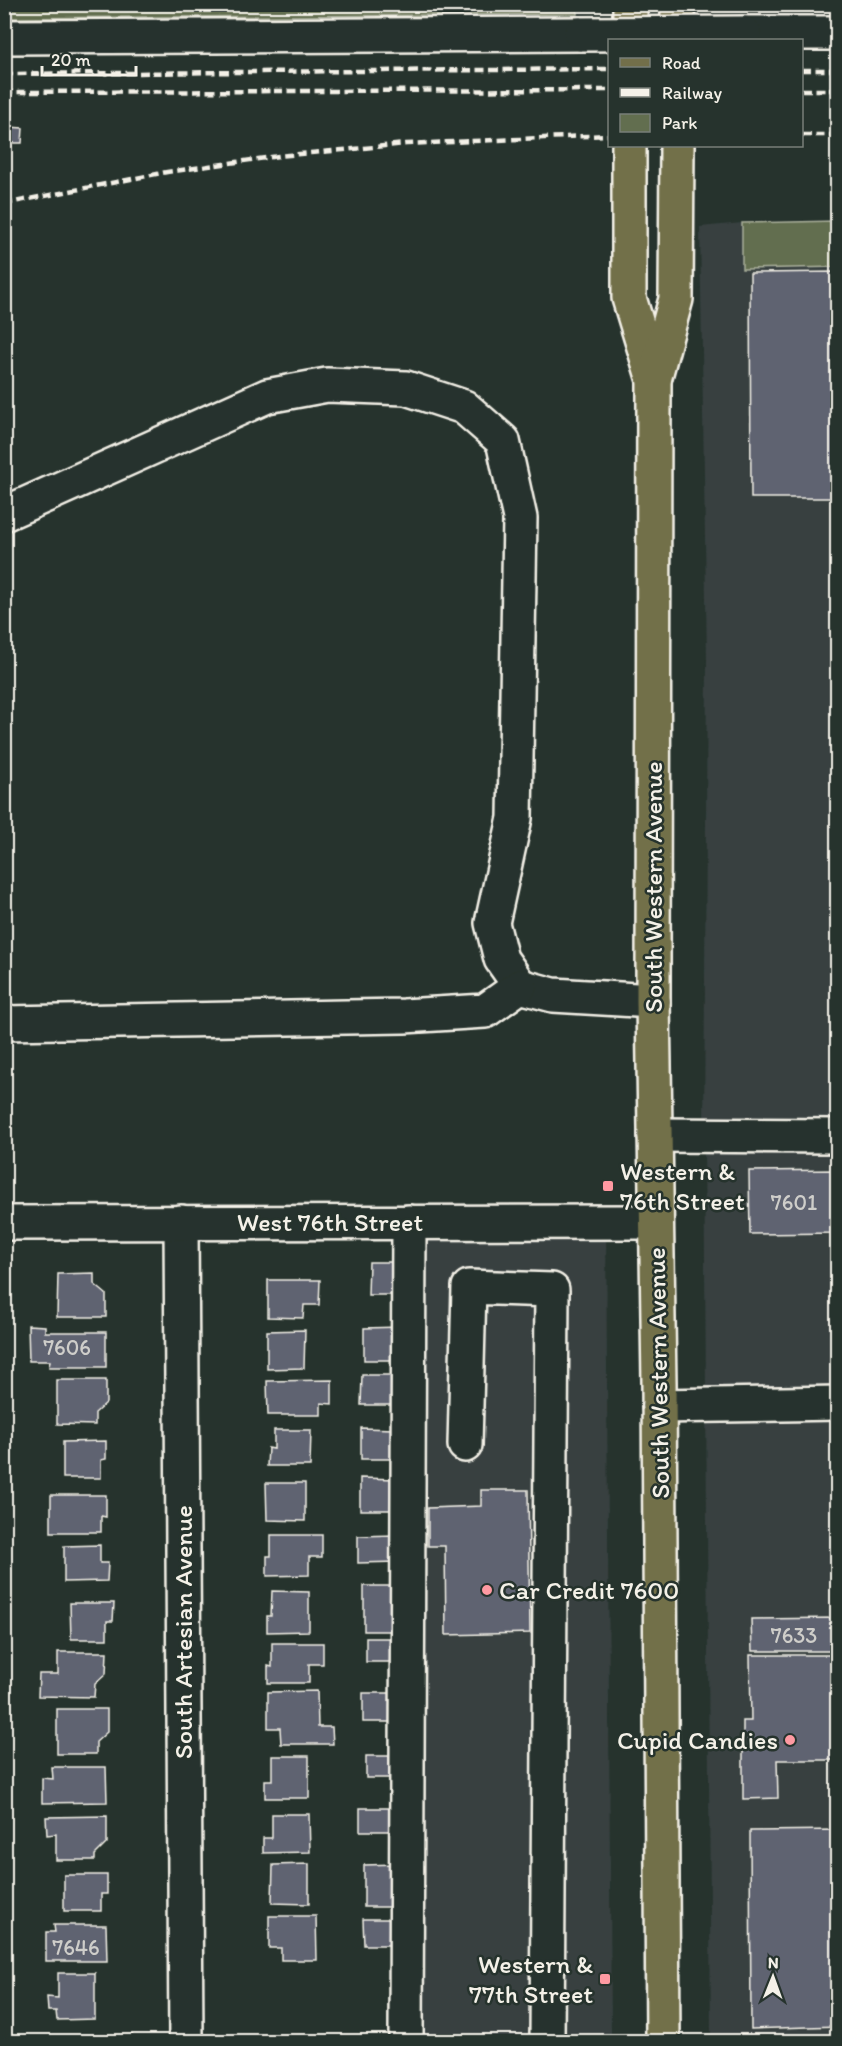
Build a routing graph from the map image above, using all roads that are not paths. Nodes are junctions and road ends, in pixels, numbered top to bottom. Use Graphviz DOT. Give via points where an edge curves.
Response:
graph roads {
  1 [pos="630,4"];
  2 [pos="678,4"];
  3 [pos="837,33"];
  4 [pos="4,37"];
  5 [pos="630,39"];
  6 [pos="678,39"];
  7 [pos="629,147"];
  8 [pos="677,147"];
  9 [pos="654,380"];
  10 [pos="4,514"];
  11 [pos="520,986"];
  12 [pos="653,1001"];
  13 [pos="4,1023"];
  14 [pos="655,1135"];
  15 [pos="837,1136"];
  16 [pos="181,1222"];
  17 [pos="409,1222"];
  18 [pos="656,1222"];
  19 [pos="4,1223"];
  20 [pos="837,1403"];
  21 [pos="659,1406"];
  22 [pos="465,1445"];
  23 [pos="186,2042"];
  24 [pos="406,2042"];
  25 [pos="546,2042"];
  26 [pos="663,2042"];
  1 -- 5 [label="main road"];
  2 -- 6 [label="main road"];
  3 -- 4 [label="street, bridge"];
  7 -- 9 [label="main road, South Western Avenue" via="629,298"];
  8 -- 9 [label="main road, South Western Avenue" via="676,299"];
  9 -- 12 [label="main road, South Western Avenue"];
  10 -- 11 [label="street" via="267,396 327,385 406,388 464,407 502,441 520,518 515,818 492,923 501,959"];
  11 -- 12 [label="street" via="553,995"];
  11 -- 13 [label="street" via="485,1011"];
  12 -- 14 [label="main road, South Western Avenue"];
  14 -- 15 [label="street"];
  14 -- 18 [label="main road, South Western Avenue"];
  16 -- 17 [label="street, West 76th Street"];
  16 -- 19 [label="street, West 76th Street"];
  16 -- 23 [label="street, South Artesian Avenue"];
  17 -- 18 [label="street, West 76th Street"];
  17 -- 24 [label="street"];
  18 -- 21 [label="main road, South Western Avenue"];
  20 -- 21 [label="street"];
  21 -- 26 [label="main road, South Western Avenue"];
  22 -- 25 [label="street" via="469,1287 552,1290"];
}
